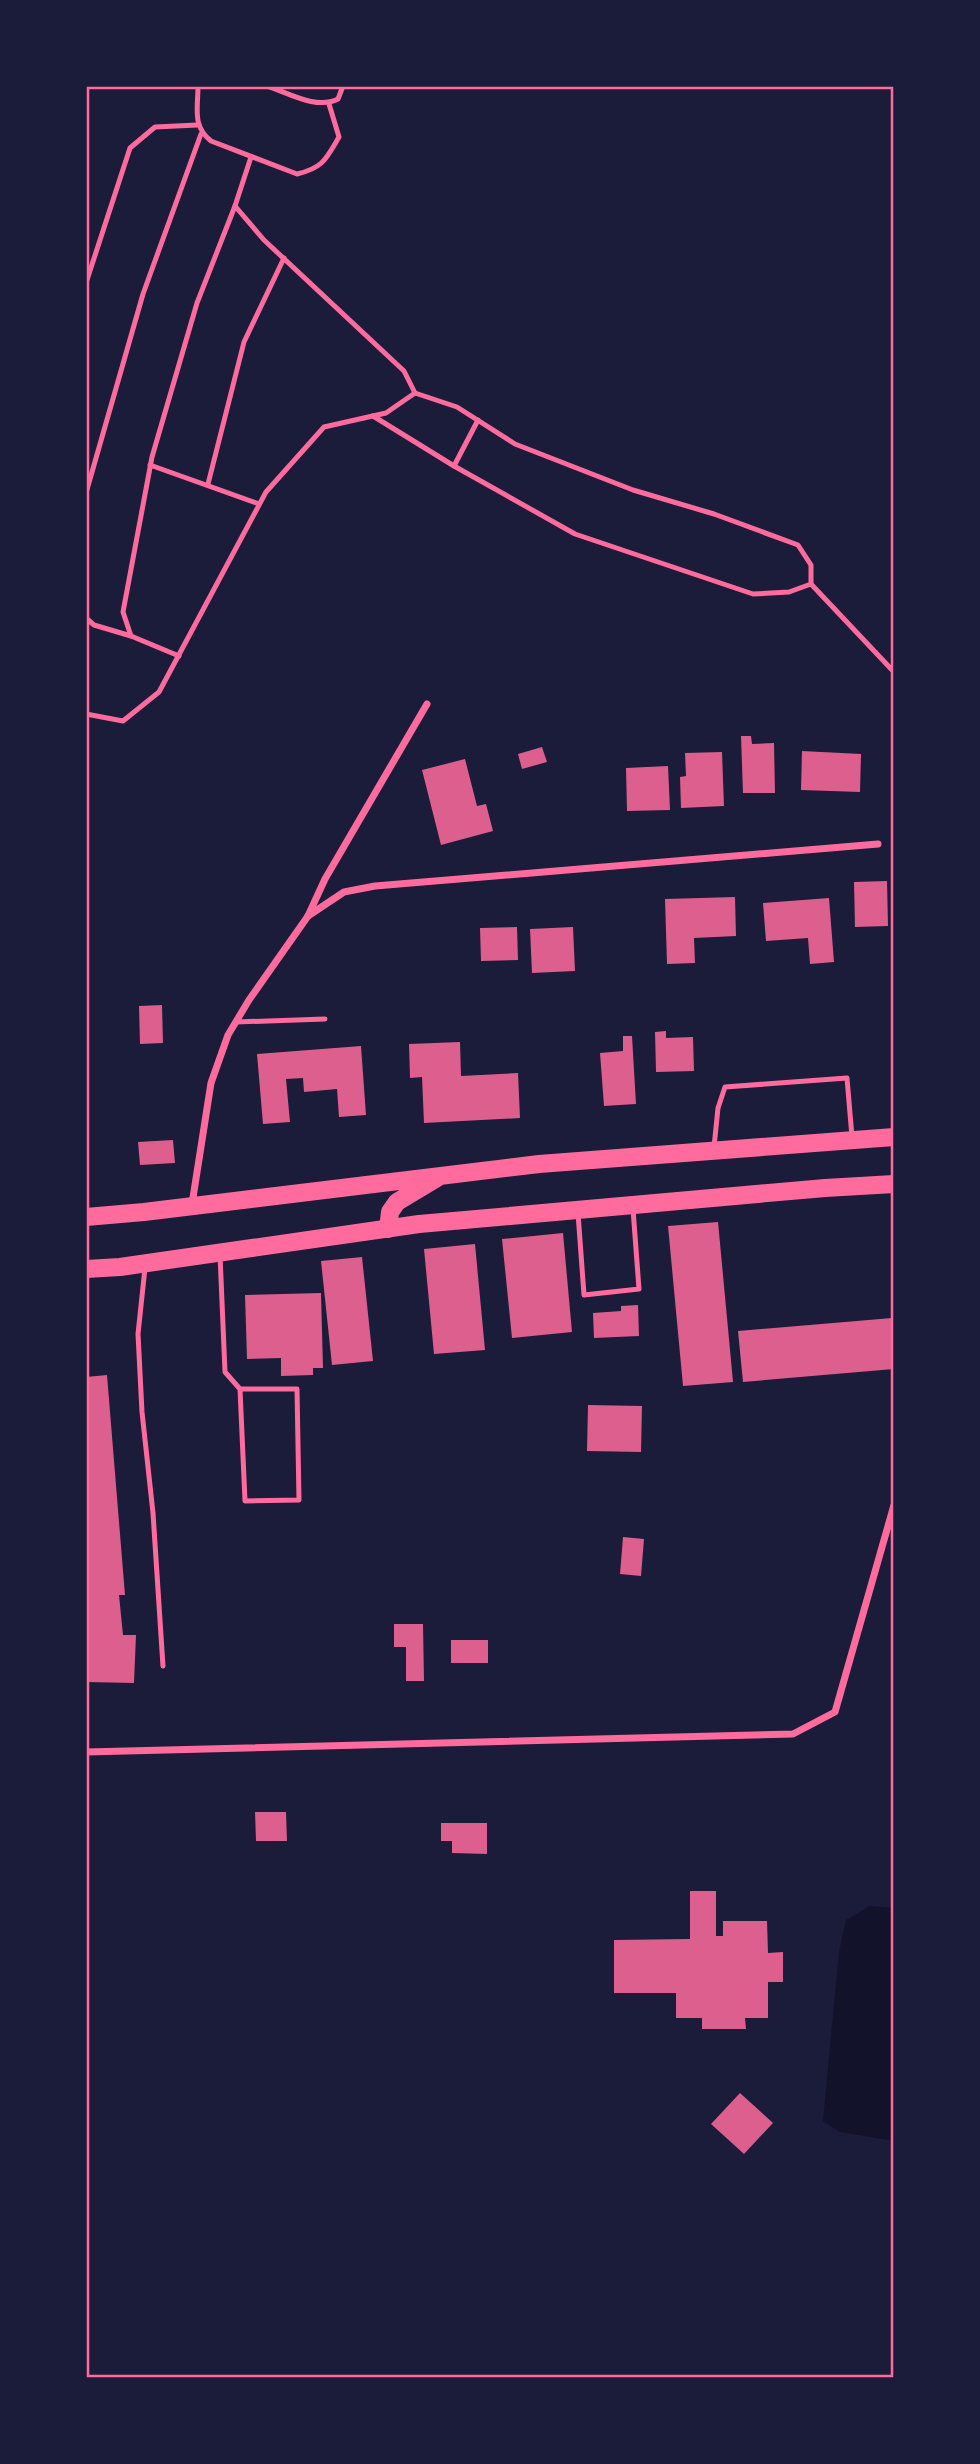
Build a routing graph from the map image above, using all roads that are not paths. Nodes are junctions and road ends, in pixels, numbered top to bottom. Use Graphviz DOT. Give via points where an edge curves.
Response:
graph roads {
  1 [pos="198,86"];
  2 [pos="267,86"];
  3 [pos="343,86"];
  4 [pos="328,104"];
  5 [pos="197,125"];
  6 [pos="201,134"];
  7 [pos="251,157"];
  8 [pos="235,206"];
  9 [pos="284,258"];
  10 [pos="86,283"];
  11 [pos="415,393"];
  12 [pos="373,416"];
  13 [pos="478,420"];
  14 [pos="150,465"];
  15 [pos="454,466"];
  16 [pos="208,484"];
  17 [pos="86,493"];
  18 [pos="259,504"];
  19 [pos="811,584"];
  20 [pos="86,618"];
  21 [pos="131,636"];
  22 [pos="178,656"];
  23 [pos="894,672"];
  24 [pos="427,705"];
  25 [pos="86,714"];
  26 [pos="878,844"];
  27 [pos="307,916"];
  28 [pos="325,1019"];
  29 [pos="236,1022"];
  30 [pos="894,1137"];
  31 [pos="852,1140"];
  32 [pos="714,1150"];
  33 [pos="443,1175"];
  34 [pos="894,1184"];
  35 [pos="192,1205"];
  36 [pos="633,1205"];
  37 [pos="578,1210"];
  38 [pos="86,1217"];
  39 [pos="388,1228"];
  40 [pos="220,1252"];
  41 [pos="146,1263"];
  42 [pos="86,1269"];
  43 [pos="240,1389"];
  44 [pos="894,1505"];
  45 [pos="163,1666"];
  46 [pos="86,1752"];
  1 -- 5 [label="lane"];
  2 -- 4 [label="lane"];
  3 -- 4 [label="lane" via="338,99"];
  4 -- 7 [label="lane" via="339,137 323,164 297,174"];
  5 -- 6 [label="lane"];
  5 -- 10 [label="lane" via="155,127 130,148"];
  6 -- 7 [label="lane"];
  6 -- 17 [label="lane" via="143,294"];
  7 -- 8 [label="lane"];
  8 -- 9 [label="lane"];
  8 -- 14 [label="lane" via="197,303"];
  9 -- 11 [label="lane" via="404,371"];
  9 -- 16 [label="lane" via="244,342"];
  11 -- 12 [label="lane" via="386,413"];
  11 -- 13 [label="lane" via="457,407"];
  12 -- 15 [label="lane"];
  12 -- 18 [label="lane" via="324,427"];
  13 -- 15 [label="lane"];
  13 -- 19 [label="lane" via="514,444 798,545 811,565"];
  14 -- 16 [label="lane"];
  14 -- 21 [label="lane" via="123,611"];
  15 -- 19 [label="lane" via="575,534 753,594 789,592"];
  16 -- 18 [label="lane"];
  18 -- 22 [label="lane"];
  19 -- 23 [label="lane"];
  20 -- 21 [label="lane" via="94,625"];
  21 -- 22 [label="lane"];
  22 -- 25 [label="lane" via="159,692 123,721"];
  24 -- 27 [label="street"];
  26 -- 27 [label="street" via="375,886 344,892"];
  27 -- 29 [label="street"];
  28 -- 29 [label="lane"];
  29 -- 35 [label="street" via="211,1083"];
  30 -- 31 [label="main road"];
  31 -- 32 [label="main road"];
  31 -- 32 [label="lane" via="847,1078 725,1087"];
  32 -- 33 [label="main road"];
  33 -- 35 [label="main road"];
  33 -- 39 [label="main road" via="397,1202"];
  34 -- 36 [label="main road"];
  35 -- 38 [label="main road"];
  36 -- 37 [label="main road"];
  36 -- 37 [label="lane" via="639,1289 584,1295"];
  37 -- 39 [label="main road"];
  39 -- 40 [label="main road"];
  40 -- 41 [label="main road"];
  40 -- 43 [label="lane" via="225,1372"];
  41 -- 42 [label="main road"];
  41 -- 45 [label="lane" via="138,1334"];
  43 -- 43 [label="lane" via="245,1501 299,1500 297,1389"];
  44 -- 46 [label="street" via="835,1712 793,1734"];
}
